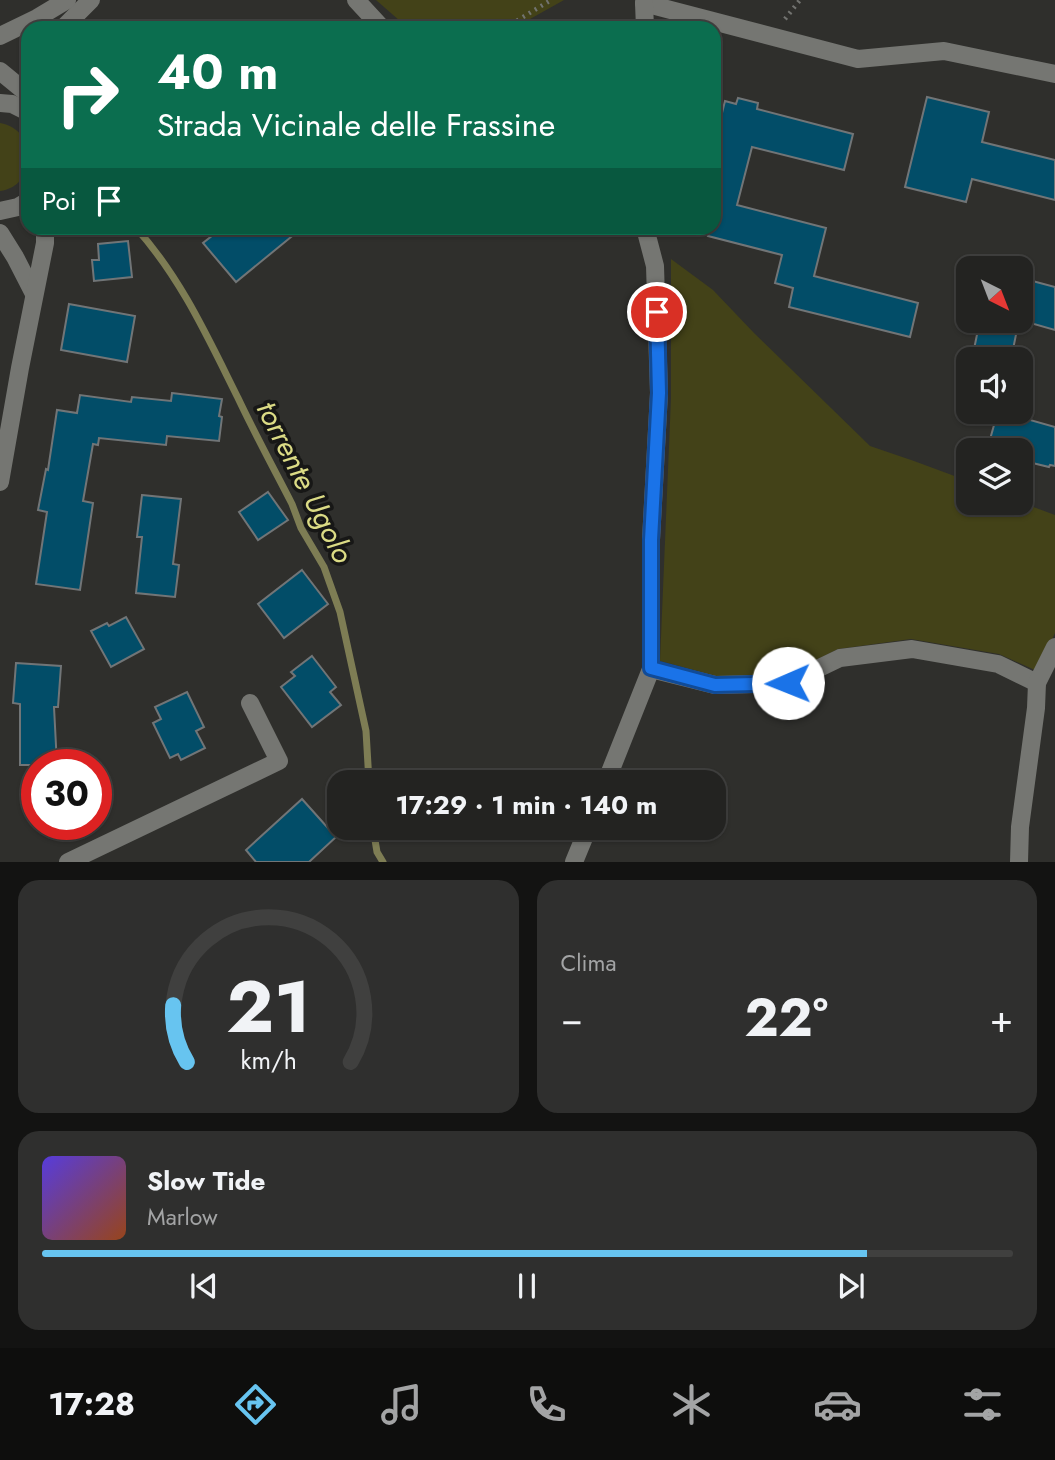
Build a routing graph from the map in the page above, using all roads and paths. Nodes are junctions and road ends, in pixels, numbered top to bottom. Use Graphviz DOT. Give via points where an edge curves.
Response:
graph roads {
  1 [pos="67,0"];
  2 [pos="92,0"];
  3 [pos="356,0"];
  4 [pos="551,0"];
  5 [pos="644,1"];
  6 [pos="31,21"];
  7 [pos="70,21"];
  8 [pos="376,21"];
  9 [pos="516,21"];
  10 [pos="645,21"];
  11 [pos="718,21"];
  12 [pos="721,22"];
  13 [pos="21,26"];
  14 [pos="0,36"];
  15 [pos="0,71"];
  16 [pos="1055,74"];
  17 [pos="21,88"];
  18 [pos="0,103"];
  19 [pos="21,108"];
  20 [pos="21,205"];
  21 [pos="0,211"];
  22 [pos="0,233"];
  23 [pos="46,235"];
  24 [pos="647,235"];
  25 [pos="34,293"];
  26 [pos="0,482"];
  27 [pos="1055,647"];
  28 [pos="651,668"];
  29 [pos="1037,683"];
  30 [pos="250,703"];
  31 [pos="611,770"];
  32 [pos="583,840"];
  33 [pos="68,862"];
  34 [pos="575,862"];
  35 [pos="1019,862"];
  1 -- 6 [label="street"];
  2 -- 7 [label="street"];
  3 -- 8 [label="street"];
  4 -- 9 [label="path"];
  5 -- 10 [label="street"];
  5 -- 11 [label="street"];
  12 -- 16 [label="street" via="858,59 944,51"];
  13 -- 14 [label="street"];
  15 -- 17 [label="street"];
  18 -- 19 [label="street"];
  20 -- 21 [label="street"];
  22 -- 25 [label="street"];
  23 -- 25 [label="street"];
  24 -- 28 [label="street" via="655,266 659,393 651,540"];
  25 -- 26 [label="street"];
  27 -- 29 [label="street"];
  28 -- 29 [label="street" via="715,685 788,683 840,658 912,649 998,664"];
  28 -- 31 [label="street"];
  29 -- 35 [label="street"];
  30 -- 33 [label="street" via="279,761"];
  32 -- 34 [label="street"];
}
